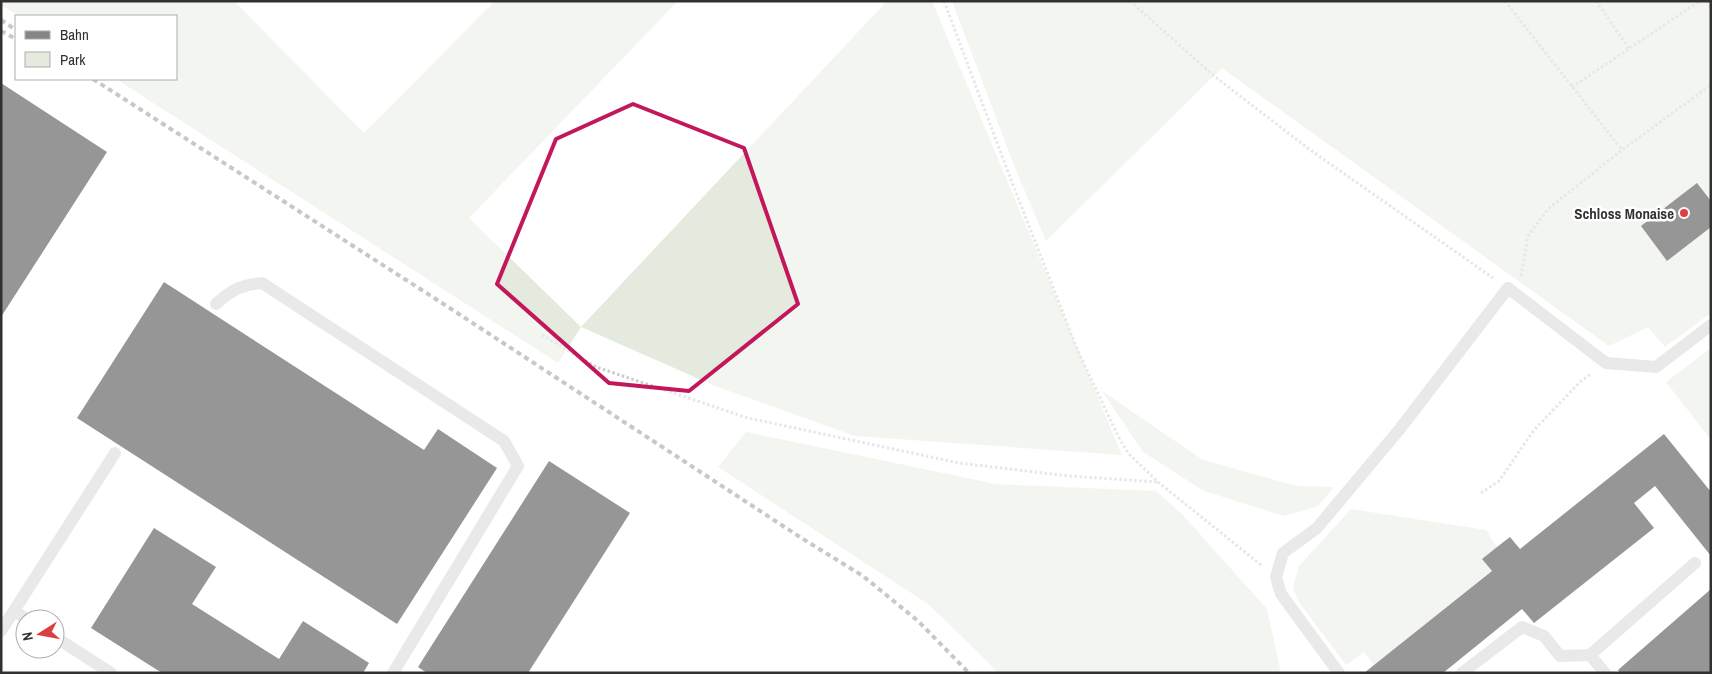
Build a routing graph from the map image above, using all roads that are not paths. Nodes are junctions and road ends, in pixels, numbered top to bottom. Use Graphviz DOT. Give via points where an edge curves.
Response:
graph roads {
  1 [pos="216,304"];
  2 [pos="1711,325"];
  3 [pos="115,453"];
  4 [pos="1695,563"];
  5 [pos="14,611"];
  6 [pos="1,631"];
  7 [pos="65,643"];
  8 [pos="1590,655"];
  9 [pos="111,673"];
  10 [pos="393,673"];
  11 [pos="1339,673"];
  12 [pos="1462,673"];
  13 [pos="1605,673"];
  1 -- 10 [label="lane" via="228,292 262,283 504,441 518,466"];
  2 -- 11 [label="lane" via="1656,367 1606,362 1513,292 1317,528 1283,553 1276,577 1281,594"];
  3 -- 5 [label="lane"];
  4 -- 8 [label="lane"];
  5 -- 6 [label="lane"];
  7 -- 9 [label="lane"];
  8 -- 12 [label="lane" via="1560,656 1544,636 1522,627"];
  8 -- 13 [label="lane"];
}
